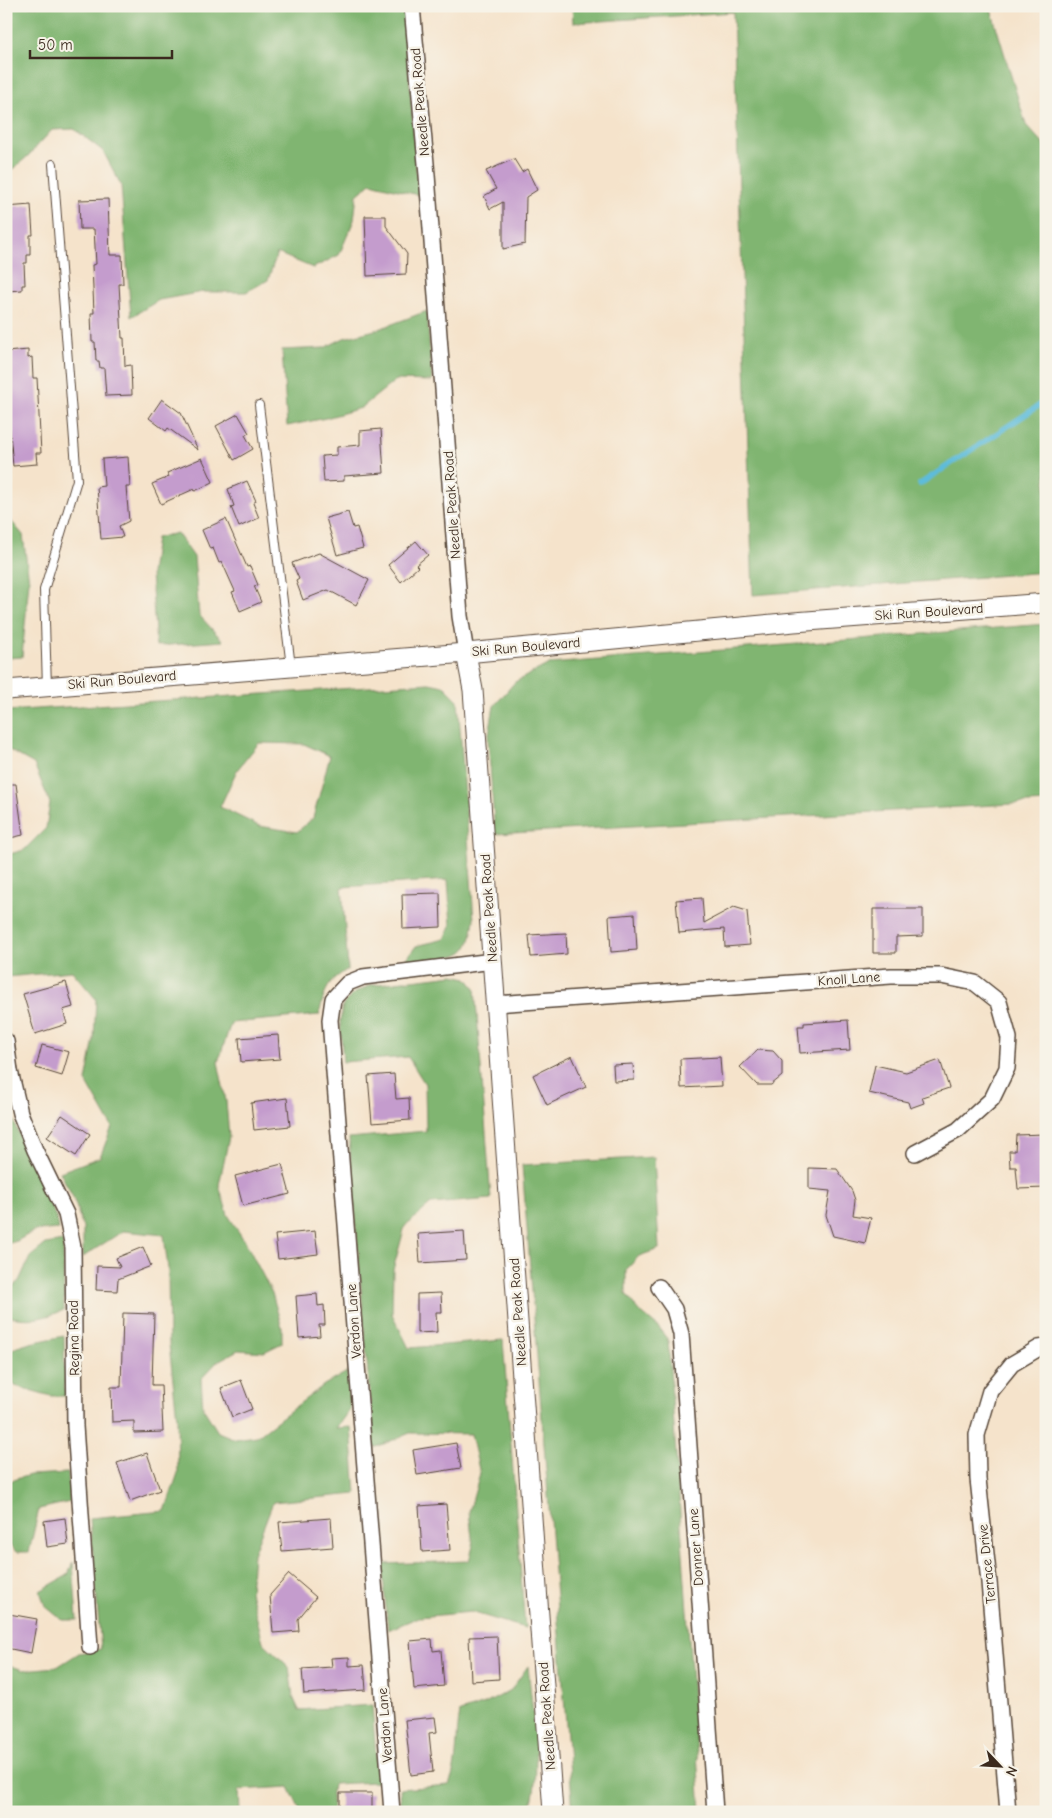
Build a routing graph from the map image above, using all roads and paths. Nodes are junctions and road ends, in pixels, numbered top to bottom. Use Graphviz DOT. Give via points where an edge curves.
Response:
graph roads {
  1 [pos="412,6"];
  2 [pos="52,164"];
  3 [pos="259,405"];
  4 [pos="1046,603"];
  5 [pos="466,653"];
  6 [pos="291,667"];
  7 [pos="47,687"];
  8 [pos="6,690"];
  9 [pos="493,961"];
  10 [pos="496,1004"];
  11 [pos="6,1041"];
  12 [pos="915,1153"];
  13 [pos="659,1287"];
  14 [pos="1046,1347"];
  15 [pos="90,1647"];
  16 [pos="551,1784"];
  17 [pos="392,1812"];
  18 [pos="541,1812"];
  19 [pos="553,1812"];
  20 [pos="715,1812"];
  21 [pos="1008,1812"];
  1 -- 5 [label="street, Needle Peak Road" via="460,616"];
  2 -- 7 [label="lane" via="77,480 44,590"];
  3 -- 6 [label="lane"];
  4 -- 5 [label="street, Ski Run Boulevard" via="794,622"];
  5 -- 6 [label="street, Ski Run Boulevard"];
  5 -- 9 [label="street, Needle Peak Road" via="473,690"];
  6 -- 7 [label="street, Ski Run Boulevard"];
  7 -- 8 [label="street, Ski Run Boulevard"];
  9 -- 10 [label="street, Needle Peak Road"];
  9 -- 17 [label="street, Verdon Lane" via="363,977 348,983 333,999 330,1020"];
  10 -- 12 [label="street, Knoll Lane" via="891,976 941,976 975,984 1000,1002 1009,1038 1007,1068 992,1099 958,1130"];
  10 -- 16 [label="street, Needle Peak Road"];
  11 -- 15 [label="street, Regina Road" via="20,1113 66,1214 73,1247 75,1426"];
  13 -- 20 [label="street, Donner Lane" via="674,1309 681,1334"];
  14 -- 21 [label="street, Terrace Drive" via="1012,1364 990,1391 977,1435 978,1479"];
  16 -- 18 [label="street"];
  16 -- 19 [label="street, Needle Peak Road"];
}
